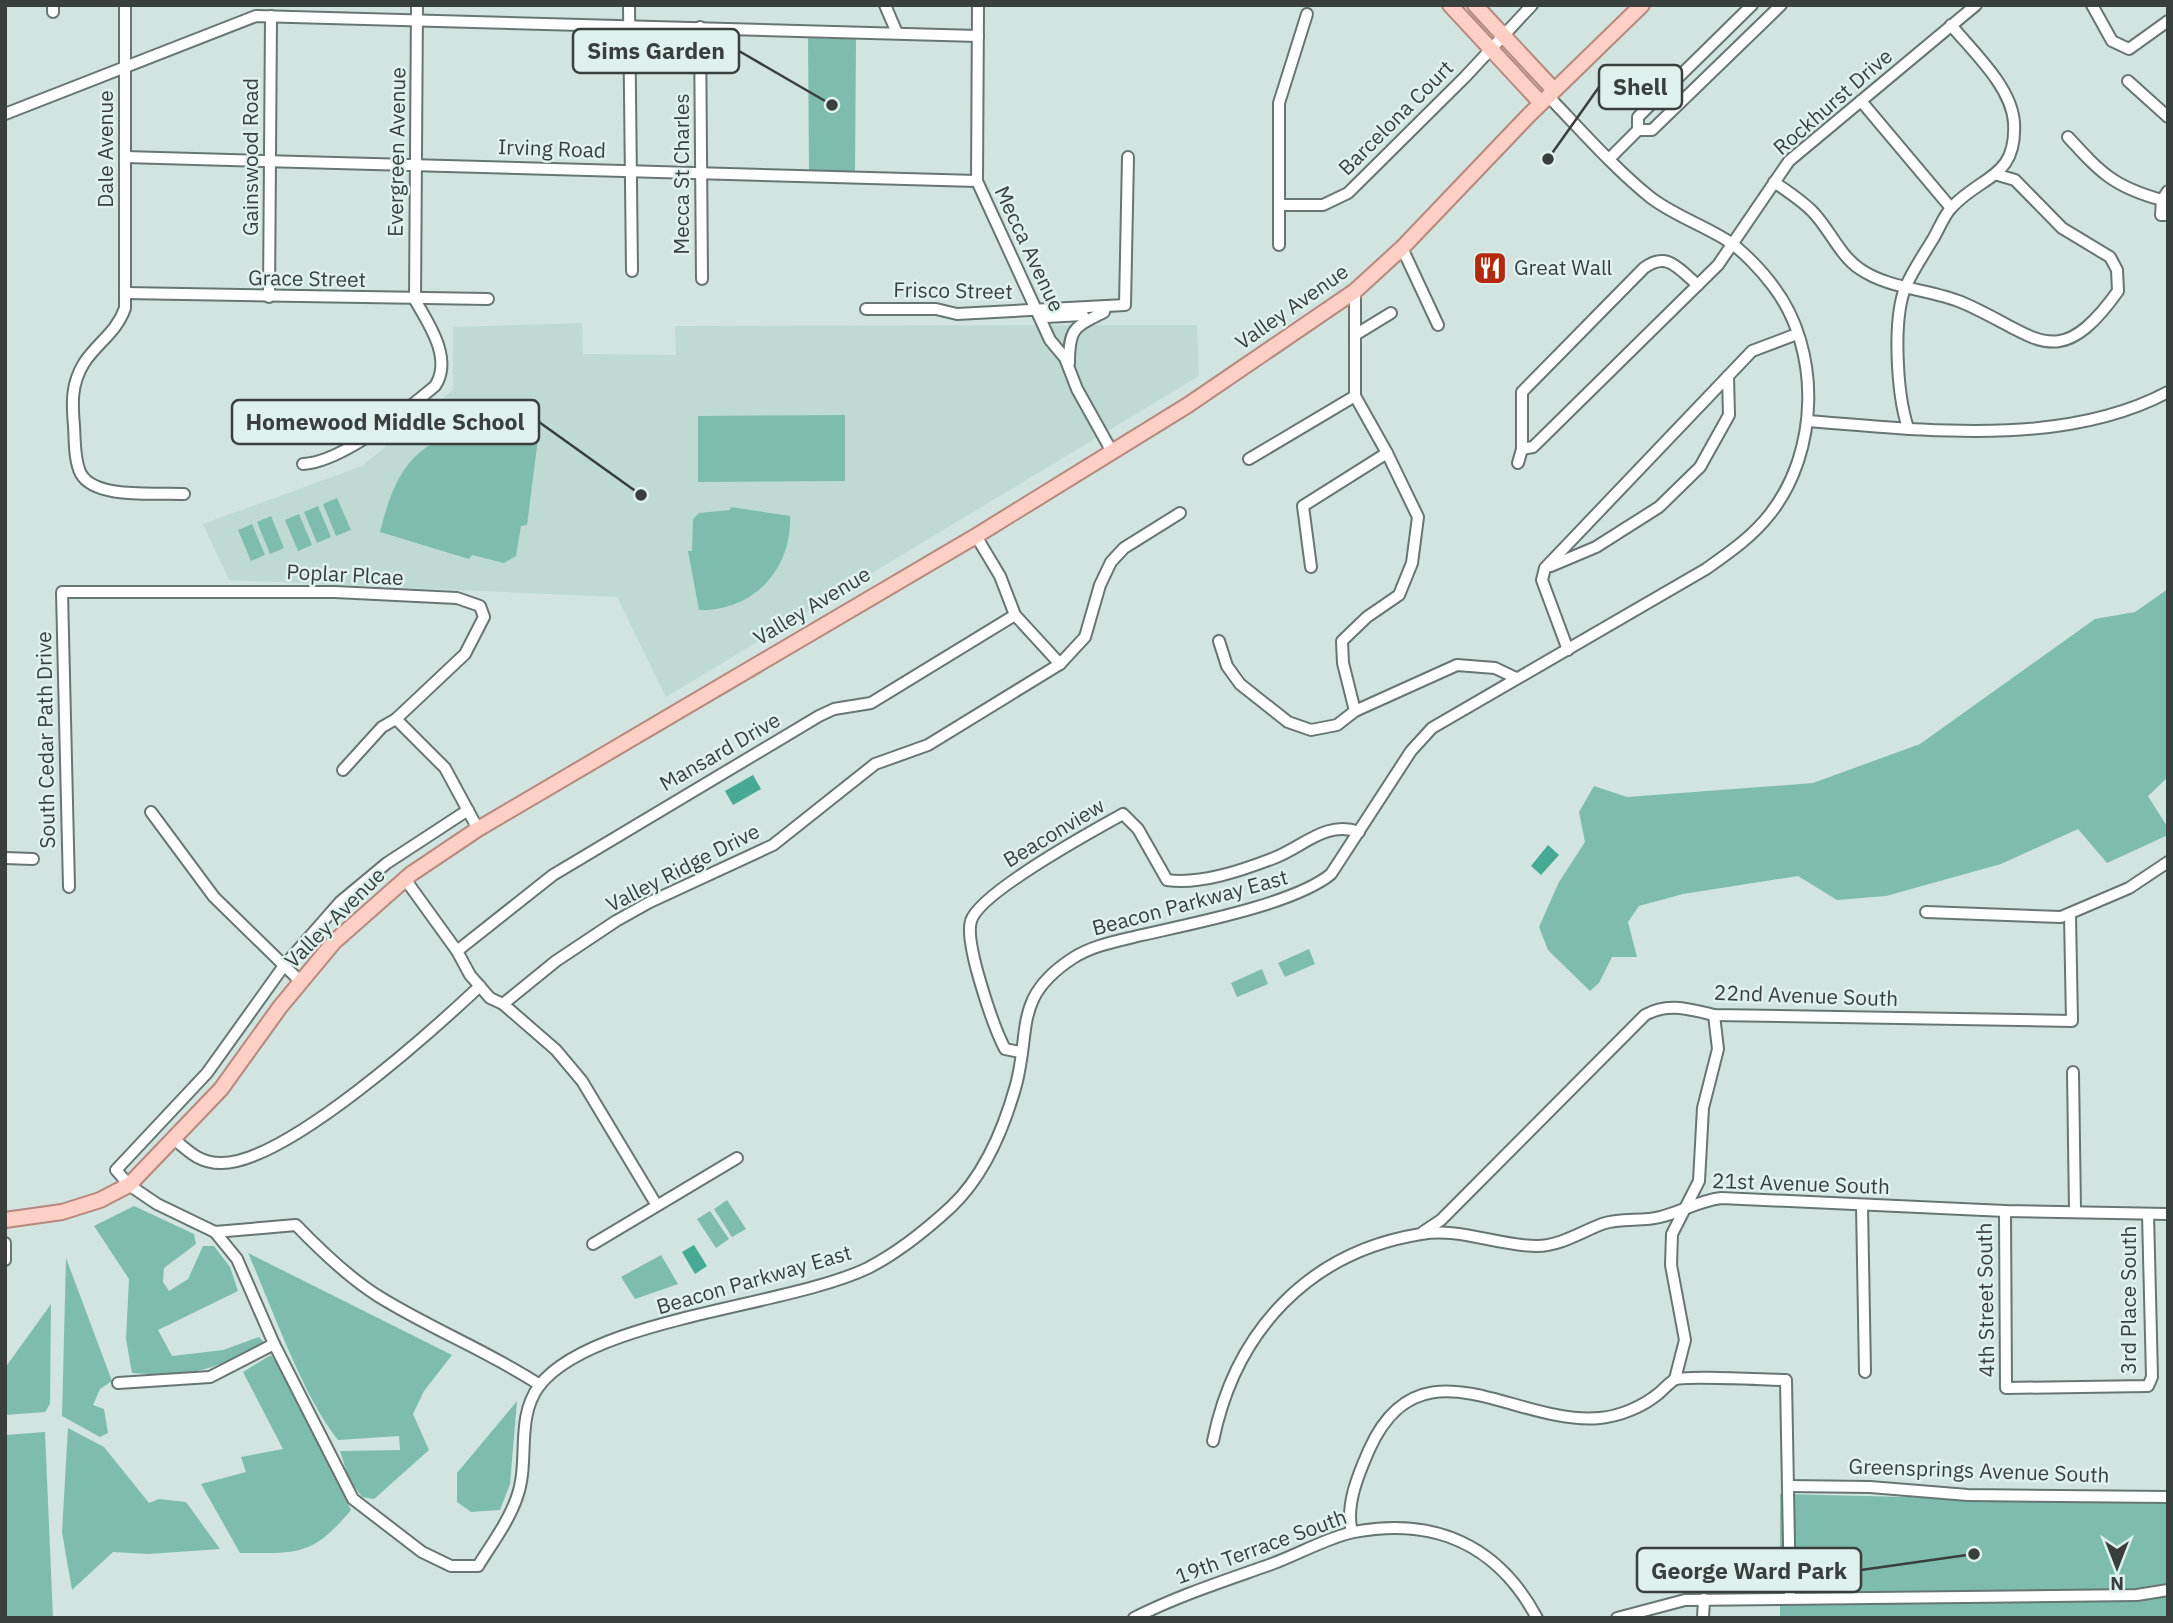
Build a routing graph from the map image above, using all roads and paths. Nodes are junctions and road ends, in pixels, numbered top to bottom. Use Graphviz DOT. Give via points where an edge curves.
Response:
graph roads {
  1 [pos="125,5"];
  2 [pos="417,5"];
  3 [pos="629,5"];
  4 [pos="885,5"];
  5 [pos="978,5"];
  6 [pos="1450,5"];
  7 [pos="1475,5"];
  8 [pos="1532,5"];
  9 [pos="1642,5"];
  10 [pos="1752,5"];
  11 [pos="1782,5"];
  12 [pos="1976,5"];
  13 [pos="2092,5"];
  14 [pos="1307,14"];
  15 [pos="271,16"];
  16 [pos="2168,21"];
  17 [pos="417,22"];
  18 [pos="1951,25"];
  19 [pos="629,26"];
  20 [pos="701,27"];
  21 [pos="897,33"];
  22 [pos="1502,35"];
  23 [pos="978,36"];
  24 [pos="1489,49"];
  25 [pos="124,66"];
  26 [pos="2128,81"];
  27 [pos="1548,96"];
  28 [pos="1861,101"];
  29 [pos="5,114"];
  30 [pos="2168,117"];
  31 [pos="1638,130"];
  32 [pos="2068,137"];
  33 [pos="125,157"];
  34 [pos="1128,157"];
  35 [pos="270,159"];
  36 [pos="1609,159"];
  37 [pos="416,163"];
  38 [pos="629,171"];
  39 [pos="701,171"];
  40 [pos="1998,174"];
  41 [pos="977,181"];
  42 [pos="1774,182"];
  43 [pos="2165,195"];
  44 [pos="1280,205"];
  45 [pos="1951,208"];
  46 [pos="2168,215"];
  47 [pos="1730,243"];
  48 [pos="1279,245"];
  49 [pos="1402,248"];
  50 [pos="632,271"];
  51 [pos="702,279"];
  52 [pos="1698,285"];
  53 [pos="1905,288"];
  54 [pos="1355,291"];
  55 [pos="125,293"];
  56 [pos="269,298"];
  57 [pos="488,299"];
  58 [pos="415,300"];
  59 [pos="866,309"];
  60 [pos="1103,311"];
  61 [pos="1039,312"];
  62 [pos="1391,313"];
  63 [pos="1438,325"];
  64 [pos="1797,334"];
  65 [pos="1355,335"];
  66 [pos="1069,368"];
  67 [pos="1728,376"];
  68 [pos="2168,392"];
  69 [pos="1355,396"];
  70 [pos="1808,421"];
  71 [pos="1908,428"];
  72 [pos="1522,449"];
  73 [pos="1111,450"];
  74 [pos="1387,453"];
  75 [pos="1249,458"];
  76 [pos="1518,463"];
  77 [pos="303,464"];
  78 [pos="184,494"];
  79 [pos="1180,513"];
  80 [pos="976,536"];
  81 [pos="1311,567"];
  82 [pos="1545,568"];
  83 [pos="194,590"];
  84 [pos="1015,615"];
  85 [pos="1219,642"];
  86 [pos="1569,650"];
  87 [pos="1060,664"];
  88 [pos="1516,678"];
  89 [pos="1355,711"];
  90 [pos="396,719"];
  91 [pos="343,770"];
  92 [pos="468,810"];
  93 [pos="151,812"];
  94 [pos="478,829"];
  95 [pos="1359,832"];
  96 [pos="5,858"];
  97 [pos="33,859"];
  98 [pos="2168,862"];
  99 [pos="405,879"];
  100 [pos="69,887"];
  101 [pos="1926,912"];
  102 [pos="2070,915"];
  103 [pos="457,951"];
  104 [pos="284,967"];
  105 [pos="300,981"];
  106 [pos="480,986"];
  107 [pos="503,1004"];
  108 [pos="1714,1015"];
  109 [pos="1020,1052"];
  110 [pos="2073,1072"];
  111 [pos="174,1139"];
  112 [pos="737,1158"];
  113 [pos="130,1185"];
  114 [pos="656,1204"];
  115 [pos="1863,1205"];
  116 [pos="1686,1207"];
  117 [pos="2005,1211"];
  118 [pos="2075,1211"];
  119 [pos="2148,1214"];
  120 [pos="2168,1214"];
  121 [pos="5,1220"];
  122 [pos="215,1232"];
  123 [pos="1421,1233"];
  124 [pos="5,1243"];
  125 [pos="593,1244"];
  126 [pos="5,1260"];
  127 [pos="274,1344"];
  128 [pos="1865,1372"];
  129 [pos="1675,1379"];
  130 [pos="118,1383"];
  131 [pos="540,1385"];
  132 [pos="2148,1386"];
  133 [pos="1213,1441"];
  134 [pos="1788,1486"];
  135 [pos="2168,1497"];
  136 [pos="1352,1532"];
  137 [pos="2168,1590"];
  138 [pos="1790,1598"];
  139 [pos="1704,1600"];
  140 [pos="1134,1618"];
  141 [pos="1537,1618"];
  142 [pos="1617,1618"];
  143 [pos="1703,1618"];
  1 -- 25 [label="street, Dale Avenue"];
  2 -- 17 [label="street, Evergreen Avenue"];
  3 -- 19 [label="street"];
  4 -- 21 [label="street"];
  5 -- 23 [label="street, Mecca Avenue"];
  6 -- 24 [label="main road"];
  7 -- 22 [label="main road"];
  8 -- 22 [label="street, Barcelona Court"];
  9 -- 27 [label="main road, Valley Avenue"];
  10 -- 31 [label="street" via="1638,117"];
  11 -- 31 [label="street" via="1652,130"];
  12 -- 18 [label="street, Rockhurst Drive"];
  13 -- 16 [label="street" via="2112,41 2129,49"];
  14 -- 44 [label="street" via="1279,103"];
  15 -- 17 [label="street"];
  15 -- 25 [label="street" via="256,16"];
  15 -- 35 [label="street, Gainswood Road"];
  17 -- 19 [label="street"];
  17 -- 37 [label="street, Evergreen Avenue"];
  18 -- 28 [label="street, Rockhurst Drive"];
  18 -- 40 [label="street" via="2010,104 2013,149"];
  19 -- 20 [label="street"];
  19 -- 38 [label="street"];
  20 -- 21 [label="street"];
  20 -- 39 [label="street, Mecca St Charles"];
  21 -- 23 [label="street"];
  22 -- 24 [label="street, Barcelona Court"];
  22 -- 27 [label="main road"];
  23 -- 41 [label="street, Mecca Avenue"];
  24 -- 27 [label="main road"];
  24 -- 44 [label="street, Barcelona Court" via="1348,193 1323,205"];
  25 -- 29 [label="street"];
  25 -- 33 [label="street, Dale Avenue"];
  26 -- 30 [label="street"];
  27 -- 36 [label="street, Beacon Parkway East"];
  27 -- 49 [label="main road, Valley Avenue"];
  28 -- 42 [label="street, Rockhurst Drive" via="1789,161"];
  28 -- 45 [label="street"];
  31 -- 36 [label="street"];
  32 -- 43 [label="street" via="2103,175 2133,192"];
  33 -- 35 [label="street, Irving Road"];
  33 -- 55 [label="street, Dale Avenue"];
  34 -- 60 [label="street" via="1127,300"];
  35 -- 37 [label="street, Irving Road"];
  35 -- 56 [label="street, Gainswood Road"];
  36 -- 47 [label="street, Beacon Parkway East" via="1651,197"];
  37 -- 38 [label="street, Irving Road"];
  37 -- 58 [label="street, Evergreen Avenue"];
  38 -- 39 [label="street, Irving Road"];
  38 -- 50 [label="street"];
  39 -- 41 [label="street, Irving Road"];
  39 -- 51 [label="street, Mecca St Charles"];
  40 -- 45 [label="street"];
  40 -- 53 [label="street" via="2015,180 2062,228 2110,257 2117,270 2118,291 2105,309 2069,339 2035,341 1960,301"];
  41 -- 61 [label="street, Mecca Avenue"];
  42 -- 47 [label="street, Rockhurst Drive"];
  42 -- 53 [label="street" via="1813,212 1859,269"];
  43 -- 46 [label="street" via="2161,215"];
  44 -- 48 [label="street"];
  45 -- 53 [label="street"];
  47 -- 52 [label="street, Rockhurst Drive" via="1718,265"];
  47 -- 64 [label="street, Beacon Parkway East" via="1773,286"];
  49 -- 54 [label="main road, Valley Avenue"];
  49 -- 63 [label="street"];
  52 -- 72 [label="street, Rockhurst Drive" via="1533,447"];
  52 -- 72 [label="street" via="1666,260 1656,259 1644,268 1522,392"];
  53 -- 71 [label="street" via="1898,339"];
  54 -- 65 [label="street"];
  54 -- 73 [label="main road, Valley Avenue" via="1188,405"];
  55 -- 56 [label="street, Grace Street"];
  55 -- 78 [label="street, Dale Avenue" via="125,308 116,328 75,379 72,399 81,473 88,481 115,492"];
  56 -- 58 [label="street, Grace Street"];
  57 -- 58 [label="street, Grace Street"];
  58 -- 77 [label="street" via="429,325 442,376 435,386 338,456"];
  59 -- 61 [label="street, Frisco Street"];
  60 -- 61 [label="street, Frisco Street" via="1046,317"];
  60 -- 66 [label="street" via="1075,330"];
  61 -- 66 [label="street, Mecca Avenue"];
  62 -- 65 [label="street"];
  64 -- 67 [label="street" via="1752,351"];
  64 -- 70 [label="street, Beacon Parkway East" via="1808,379"];
  65 -- 69 [label="street"];
  66 -- 73 [label="street, Mecca Avenue"];
  67 -- 82 [label="street"];
  67 -- 82 [label="street" via="1729,415 1700,467 1660,507 1596,547"];
  68 -- 71 [label="street" via="2140,407 2078,423 2023,429"];
  69 -- 74 [label="street"];
  69 -- 75 [label="street"];
  70 -- 71 [label="street"];
  70 -- 86 [label="street, Beacon Parkway East" via="1791,481 1749,538 1706,569"];
  72 -- 76 [label="street"];
  73 -- 80 [label="main road, Valley Avenue"];
  74 -- 81 [label="street" via="1303,506"];
  74 -- 89 [label="street" via="1418,517 1412,563 1399,596 1342,641"];
  79 -- 87 [label="street, Valley Ridge Drive" via="1124,548 1111,562 1085,637"];
  80 -- 84 [label="street" via="1000,576"];
  80 -- 94 [label="main road, Valley Avenue"];
  82 -- 86 [label="street" via="1542,580"];
  83 -- 90 [label="street, Poplar Plcae" via="457,598 480,606 484,617 465,654"];
  83 -- 100 [label="street, South Cedar Path Drive" via="62,592"];
  84 -- 87 [label="street"];
  84 -- 103 [label="street, Mansard Drive" via="871,704 819,716 611,838 553,875"];
  85 -- 89 [label="street" via="1227,666 1240,684 1288,722 1311,730 1337,725"];
  86 -- 88 [label="street, Beacon Parkway East"];
  87 -- 107 [label="street, Valley Ridge Drive" via="928,745 875,764 773,845 616,921"];
  88 -- 89 [label="street" via="1496,668 1457,665"];
  88 -- 95 [label="street, Beacon Parkway East" via="1432,729 1411,751"];
  90 -- 91 [label="street" via="382,727"];
  90 -- 92 [label="street" via="445,768"];
  92 -- 94 [label="street"];
  92 -- 104 [label="street" via="387,863 340,902"];
  93 -- 104 [label="street" via="214,897"];
  94 -- 99 [label="main road, Valley Avenue"];
  95 -- 109 [label="street, Beacon Parkway East" via="1331,874 1314,888 1100,945 1073,957 1034,997 1024,1021"];
  95 -- 109 [label="street, Beaconview" via="1344,826 1326,831 1273,859 1186,883 1167,880 1138,829 1123,814 988,897 971,921 972,945 994,1029 1005,1049"];
  96 -- 97 [label="street"];
  98 -- 102 [label="street" via="2129,888"];
  99 -- 103 [label="street"];
  99 -- 105 [label="main road, Valley Avenue" via="348,929"];
  101 -- 102 [label="street"];
  102 -- 108 [label="street, 22nd Avenue South" via="2072,1021"];
  103 -- 106 [label="street"];
  104 -- 105 [label="street"];
  104 -- 113 [label="street" via="207,1073 116,1170"];
  105 -- 111 [label="main road, Valley Avenue" via="221,1089"];
  106 -- 107 [label="street"];
  106 -- 111 [label="street" via="364,1087 270,1147 230,1163 210,1162 194,1157"];
  107 -- 114 [label="street" via="556,1050 582,1081"];
  108 -- 116 [label="street" via="1718,1049 1703,1108 1699,1181"];
  108 -- 123 [label="street, 22nd Avenue South" via="1659,1007 1644,1016 1441,1220"];
  109 -- 131 [label="street, Beacon Parkway East" via="1017,1082 986,1160 954,1204 909,1245 866,1269 829,1282 621,1337 565,1363"];
  110 -- 118 [label="street"];
  111 -- 113 [label="main road, Valley Avenue"];
  112 -- 114 [label="street"];
  113 -- 121 [label="main road, Valley Avenue" via="62,1212"];
  113 -- 122 [label="street" via="157,1204"];
  114 -- 125 [label="street"];
  115 -- 116 [label="street, 21st Avenue South" via="1721,1198"];
  115 -- 117 [label="street, 21st Avenue South"];
  115 -- 128 [label="street"];
  116 -- 123 [label="street, 21st Avenue South" via="1660,1217 1605,1223 1538,1247"];
  116 -- 129 [label="street" via="1672,1234 1670,1256 1685,1340"];
  117 -- 118 [label="street, 21st Avenue South"];
  117 -- 132 [label="street, 4th Street South" via="2006,1388"];
  118 -- 119 [label="street, 21st Avenue South"];
  119 -- 120 [label="street, 21st Avenue South"];
  119 -- 132 [label="street, 3rd Place South" via="2152,1377"];
  122 -- 127 [label="street" via="237,1259"];
  122 -- 131 [label="street" via="296,1225 377,1295"];
  123 -- 133 [label="street, 21st Avenue South" via="1352,1254 1283,1301 1236,1367 1219,1409"];
  124 -- 126 [label="street"];
  127 -- 130 [label="street" via="210,1377"];
  127 -- 131 [label="street" via="353,1499 422,1552 451,1566 478,1566 516,1500 524,1470 527,1406"];
  129 -- 134 [label="street" via="1786,1380"];
  129 -- 136 [label="street" via="1643,1404 1601,1418 1567,1418 1461,1390 1435,1390 1411,1400 1390,1415 1359,1472 1348,1518"];
  134 -- 135 [label="street, Greensprings Avenue South" via="1968,1495"];
  134 -- 138 [label="street"];
  136 -- 140 [label="street, 19th Terrace South"];
  136 -- 141 [label="street, 19th Terrace South" via="1404,1527 1453,1537 1503,1568"];
  137 -- 138 [label="street" via="2137,1595"];
  138 -- 139 [label="street"];
  139 -- 142 [label="street" via="1674,1602"];
  139 -- 143 [label="street"];
}
